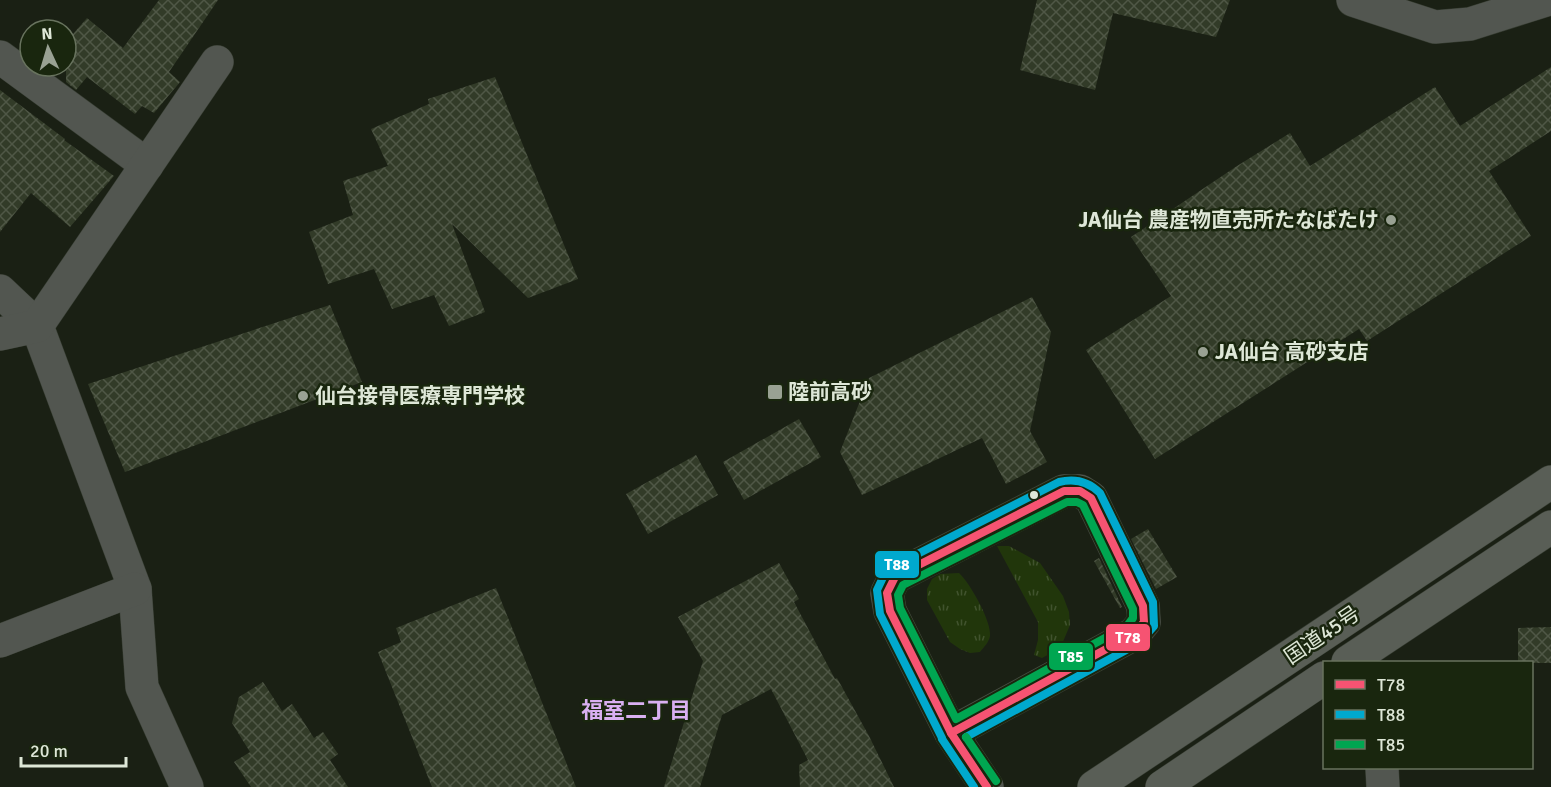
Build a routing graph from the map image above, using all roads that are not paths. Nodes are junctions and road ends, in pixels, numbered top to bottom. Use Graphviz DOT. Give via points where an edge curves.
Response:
graph roads {
  1 [pos="1353,0"];
  2 [pos="1546,0"];
  3 [pos="0,57"];
  4 [pos="217,62"];
  5 [pos="147,165"];
  6 [pos="0,291"];
  7 [pos="37,326"];
  8 [pos="0,334"];
  9 [pos="1551,482"];
  10 [pos="1551,527"];
  11 [pos="135,589"];
  12 [pos="0,641"];
  13 [pos="1379,652"];
  14 [pos="1354,661"];
  15 [pos="1323,679"];
  16 [pos="951,733"];
  17 [pos="1382,769"];
  18 [pos="187,787"];
  19 [pos="987,787"];
  20 [pos="1094,787"];
  21 [pos="1162,787"];
  22 [pos="1383,787"];
  1 -- 2 [label="street" via="1435,27 1470,24"];
  3 -- 5 [label="street"];
  4 -- 5 [label="street"];
  5 -- 7 [label="street"];
  6 -- 7 [label="street"];
  7 -- 8 [label="street"];
  7 -- 11 [label="street"];
  9 -- 20 [label="highway, 国道45号"];
  10 -- 13 [label="highway, 国道45号"];
  11 -- 12 [label="street"];
  11 -- 18 [label="street" via="142,687"];
  13 -- 14 [label="highway, 国道45号"];
  15 -- 21 [label="highway, 国道45号"];
  16 -- 16 [label="street" via="890,610 887,593 895,578 1064,491 1080,491 1091,498 1143,606 1144,622 1134,634"];
  16 -- 19 [label="street"];
  17 -- 22 [label="street"];
}
